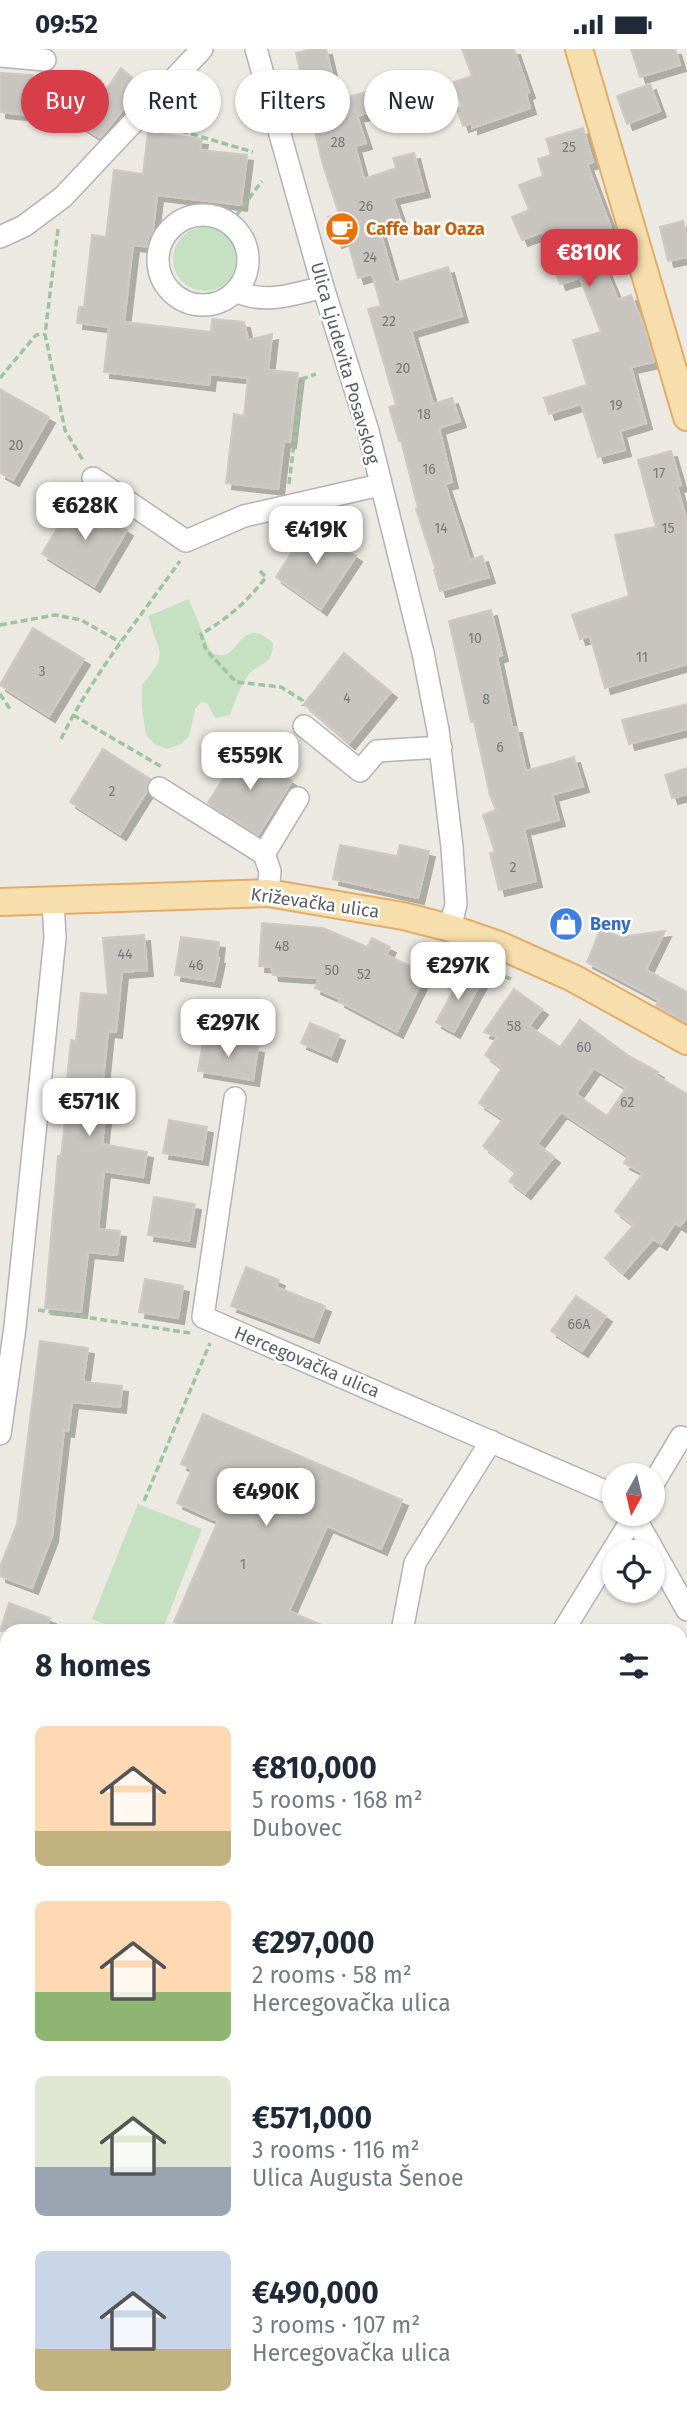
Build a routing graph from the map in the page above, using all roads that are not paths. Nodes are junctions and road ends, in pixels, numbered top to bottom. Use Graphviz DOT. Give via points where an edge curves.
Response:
graph roads {
  1 [pos="202,49"];
  2 [pos="256,49"];
  3 [pos="579,49"];
  4 [pos="0,56"];
  5 [pos="45,60"];
  6 [pos="0,237"];
  7 [pos="323,288"];
  8 [pos="236,291"];
  9 [pos="687,417"];
  10 [pos="93,478"];
  11 [pos="380,485"];
  12 [pos="304,726"];
  13 [pos="441,747"];
  14 [pos="159,788"];
  15 [pos="298,798"];
  16 [pos="264,854"];
  17 [pos="268,893"];
  18 [pos="53,901"];
  19 [pos="0,902"];
  20 [pos="450,928"];
  21 [pos="687,1041"];
  22 [pos="235,1098"];
  23 [pos="11,1321"];
  24 [pos="0,1434"];
  25 [pos="681,1437"];
  26 [pos="491,1441"];
  27 [pos="665,1464"];
  28 [pos="602,1490"];
  29 [pos="627,1526"];
  30 [pos="641,1526"];
  31 [pos="687,1610"];
  32 [pos="403,1624"];
  33 [pos="567,1624"];
  1 -- 6 [label="street" via="63,197 24,226"];
  2 -- 7 [label="street, Ulica Ljudevita Posavskog"];
  3 -- 9 [label="main road"];
  4 -- 5 [label="street"];
  7 -- 8 [label="street" via="279,297 249,297"];
  7 -- 11 [label="street, Ulica Ljudevita Posavskog"];
  8 -- 8 [label="street" via="205,306 180,299 168,289 157,261 167,232 192,216 222,218 230,224 248,250 246,276"];
  10 -- 11 [label="street" via="186,541 244,516"];
  11 -- 13 [label="street, Ulica Ljudevita Posavskog" via="423,653"];
  12 -- 13 [label="street" via="360,771 377,751"];
  13 -- 20 [label="street, Ulica Ljudevita Posavskog" via="456,904"];
  14 -- 16 [label="street"];
  15 -- 16 [label="street"];
  16 -- 17 [label="street" via="270,871"];
  17 -- 18 [label="main road, Križevačka ulica"];
  17 -- 20 [label="main road, Križevačka ulica"];
  18 -- 19 [label="main road, Križevačka ulica"];
  18 -- 23 [label="street" via="55,937"];
  20 -- 21 [label="main road, Križevačka ulica" via="573,978"];
  22 -- 26 [label="street, Hercegovačka ulica" via="203,1317"];
  23 -- 24 [label="street"];
  25 -- 27 [label="street"];
  26 -- 28 [label="street, Hercegovačka ulica"];
  26 -- 32 [label="street" via="415,1563"];
  29 -- 33 [label="street"];
  30 -- 31 [label="street"];
}
